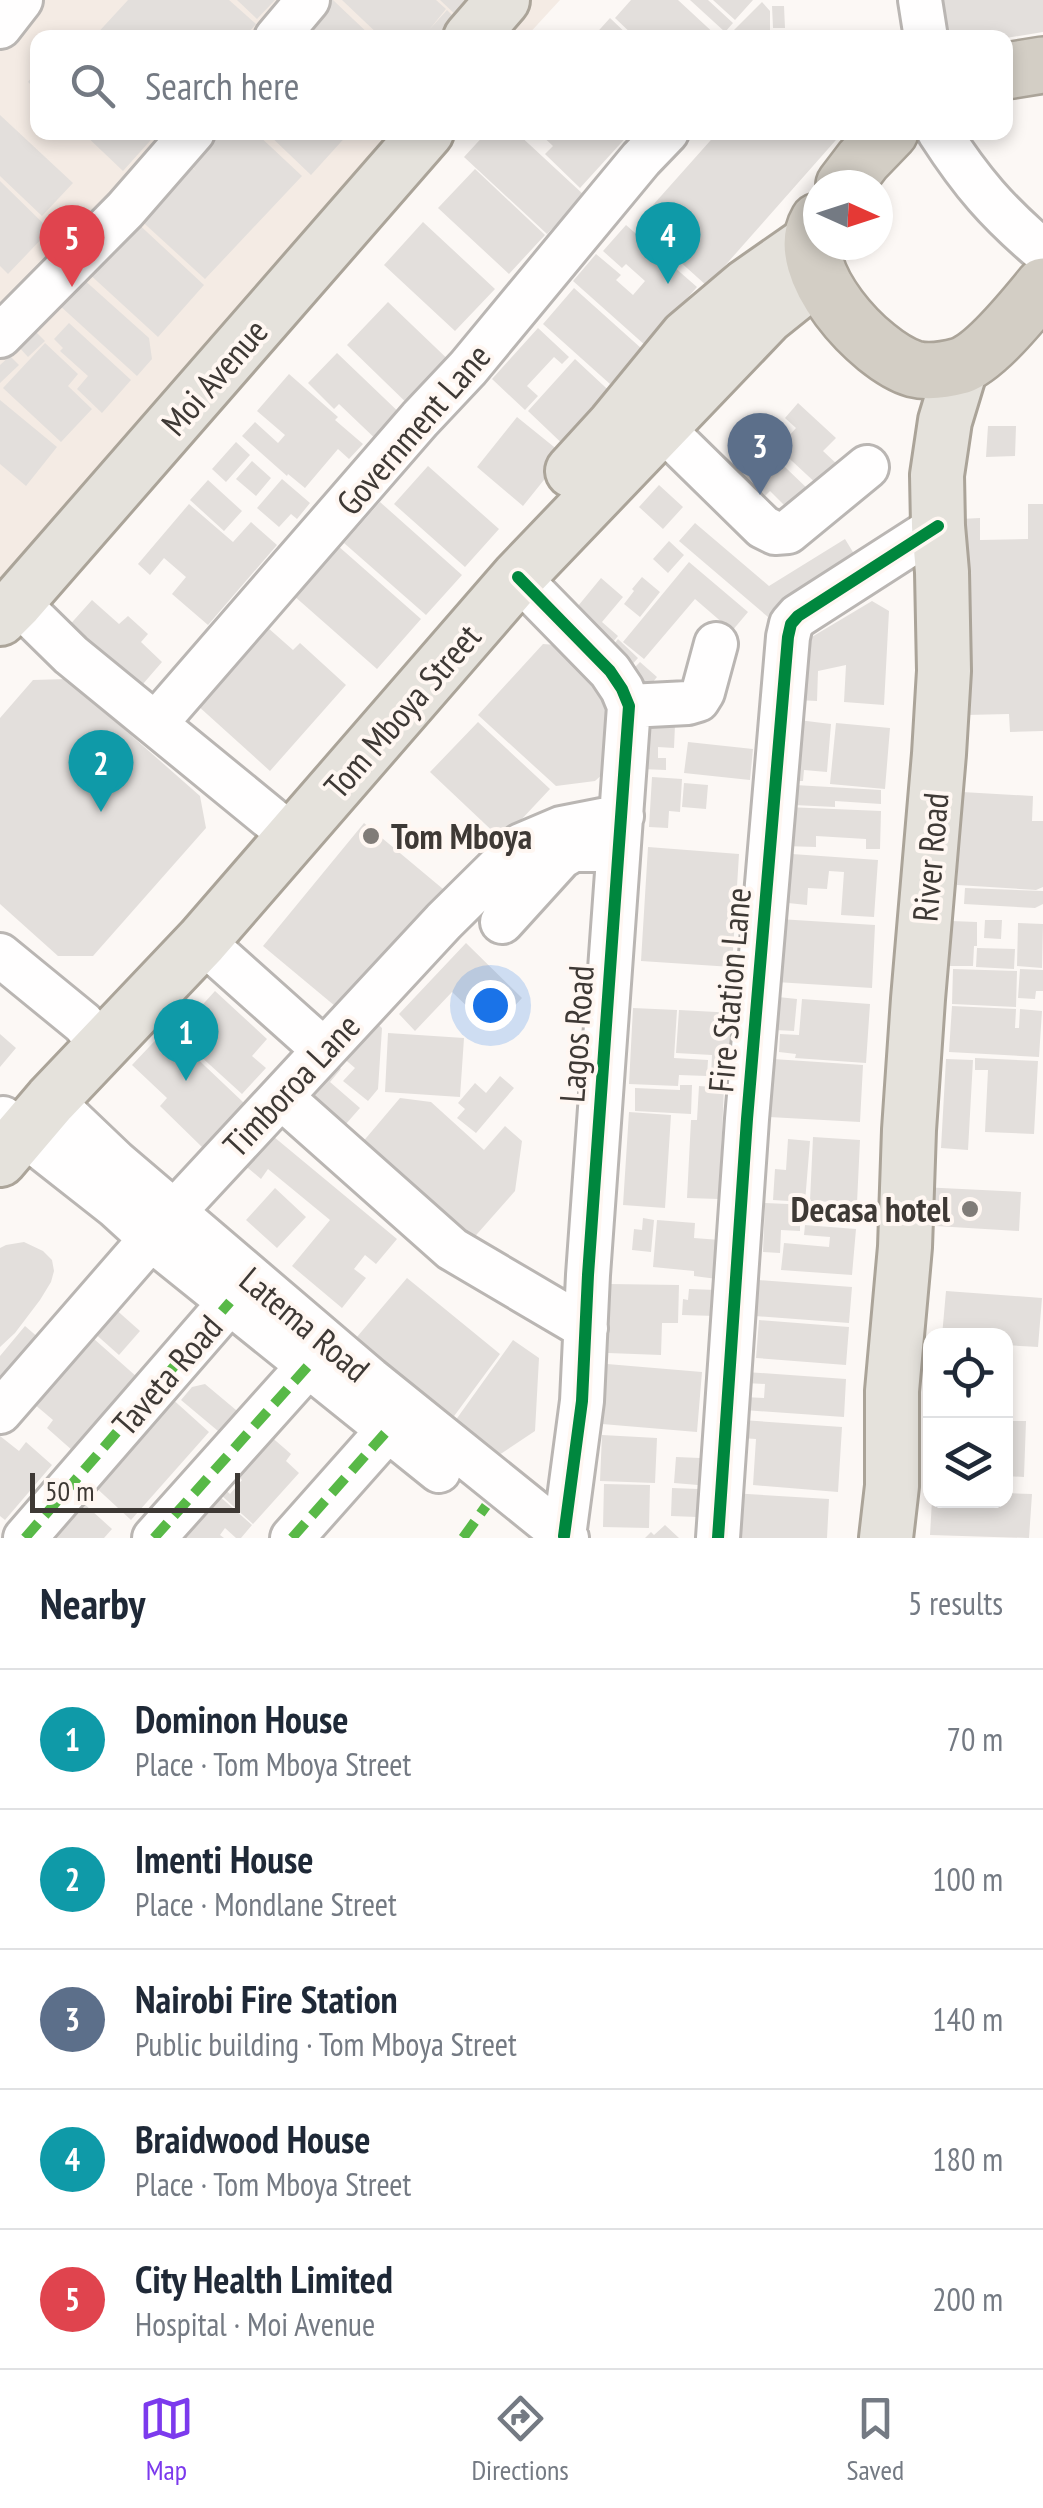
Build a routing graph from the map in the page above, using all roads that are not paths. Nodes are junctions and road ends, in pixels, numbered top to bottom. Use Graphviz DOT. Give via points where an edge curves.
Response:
graph roads {
  1 [pos="21,0"];
  2 [pos="308,0"];
  3 [pos="502,0"];
  4 [pos="543,0"];
  5 [pos="920,0"];
  6 [pos="0,27"];
  7 [pos="283,30"];
  8 [pos="477,30"];
  9 [pos="517,30"];
  10 [pos="925,30"];
  11 [pos="186,140"];
  12 [pos="380,140"];
  13 [pos="419,140"];
  14 [pos="659,140"];
  15 [pos="882,140"];
  16 [pos="945,140"];
  17 [pos="855,170"];
  18 [pos="1043,251"];
  19 [pos="803,253"];
  20 [pos="806,260"];
  21 [pos="821,260"];
  22 [pos="1038,300"];
  23 [pos="0,336"];
  24 [pos="962,365"];
  25 [pos="177,394"];
  26 [pos="661,428"];
  27 [pos="867,467"];
  28 [pos="938,526"];
  29 [pos="518,577"];
  30 [pos="4,592"];
  31 [pos="716,644"];
  32 [pos="629,706"];
  33 [pos="156,724"];
  34 [pos="279,824"];
  35 [pos="620,832"];
  36 [pos="502,922"];
  37 [pos="202,941"];
  38 [pos="0,956"];
  39 [pos="93,1035"];
  40 [pos="324,1050"];
  41 [pos="281,1097"];
  42 [pos="15,1127"];
  43 [pos="162,1226"];
  44 [pos="230,1302"];
  45 [pos="586,1328"];
  46 [pos="308,1366"];
  47 [pos="0,1412"];
  48 [pos="386,1431"];
  49 [pos="470,1478"];
  50 [pos="553,1537"];
  51 [pos="25,1538"];
  52 [pos="154,1538"];
  53 [pos="292,1538"];
  54 [pos="718,1538"];
  55 [pos="886,1538"];
  1 -- 6 [label="street"];
  2 -- 7 [label="street"];
  3 -- 8 [label="main road"];
  4 -- 9 [label="main road"];
  5 -- 10 [label="street"];
  11 -- 23 [label="street"];
  12 -- 25 [label="main road, Moi Avenue"];
  13 -- 25 [label="main road, Moi Avenue"];
  14 -- 33 [label="street, Government Lane"];
  15 -- 17 [label="highway"];
  16 -- 18 [label="street" via="1003,217"];
  19 -- 34 [label="main road, Tom Mboya Street" via="746,286 687,336 377,692"];
  20 -- 26 [label="main road, Tom Mboya Street" via="767,317"];
  21 -- 24 [label="highway" via="847,318 888,357 934,372"];
  22 -- 24 [label="highway"];
  24 -- 28 [label="main road, River Road" via="944,421"];
  25 -- 30 [label="main road, Moi Avenue"];
  26 -- 27 [label="street" via="775,533 788,532"];
  26 -- 29 [label="main road, Tom Mboya Street"];
  28 -- 54 [label="street, Fire Station Lane" via="798,616 788,637"];
  28 -- 55 [label="main road, River Road" via="944,672"];
  29 -- 32 [label="street" via="610,671"];
  29 -- 34 [label="main road, Tom Mboya Street"];
  30 -- 33 [label="street"];
  31 -- 32 [label="street" via="698,700"];
  32 -- 35 [label="street, Lagos Road"];
  33 -- 34 [label="street"];
  34 -- 37 [label="main road, Tom Mboya Street"];
  34 -- 39 [label="main road, Tom Mboya Street" via="178,916"];
  35 -- 36 [label="street" via="561,857"];
  35 -- 40 [label="street, Timboroa Lane" via="561,828 520,845"];
  35 -- 45 [label="street, Lagos Road"];
  37 -- 39 [label="main road, Tom Mboya Street"];
  37 -- 40 [label="street"];
  38 -- 39 [label="street"];
  39 -- 42 [label="main road, Tom Mboya Street"];
  40 -- 41 [label="street, Timboroa Lane"];
  41 -- 43 [label="street, Timboroa Lane"];
  41 -- 45 [label="street" via="452,1249"];
  42 -- 43 [label="street, Latema Road" via="116,1207"];
  43 -- 44 [label="street, Latema Road"];
  43 -- 47 [label="street, Timboroa Lane"];
  43 -- 49 [label="street, Latema Road" via="370,1379"];
  44 -- 46 [label="street, Latema Road"];
  44 -- 51 [label="street, Taveta Road"];
  45 -- 50 [label="street, Lagos Road" via="582,1401"];
  46 -- 48 [label="street, Latema Road"];
  46 -- 52 [label="street"];
  48 -- 49 [label="street, Latema Road"];
  48 -- 53 [label="street"];
  49 -- 50 [label="street, Latema Road"];
}
